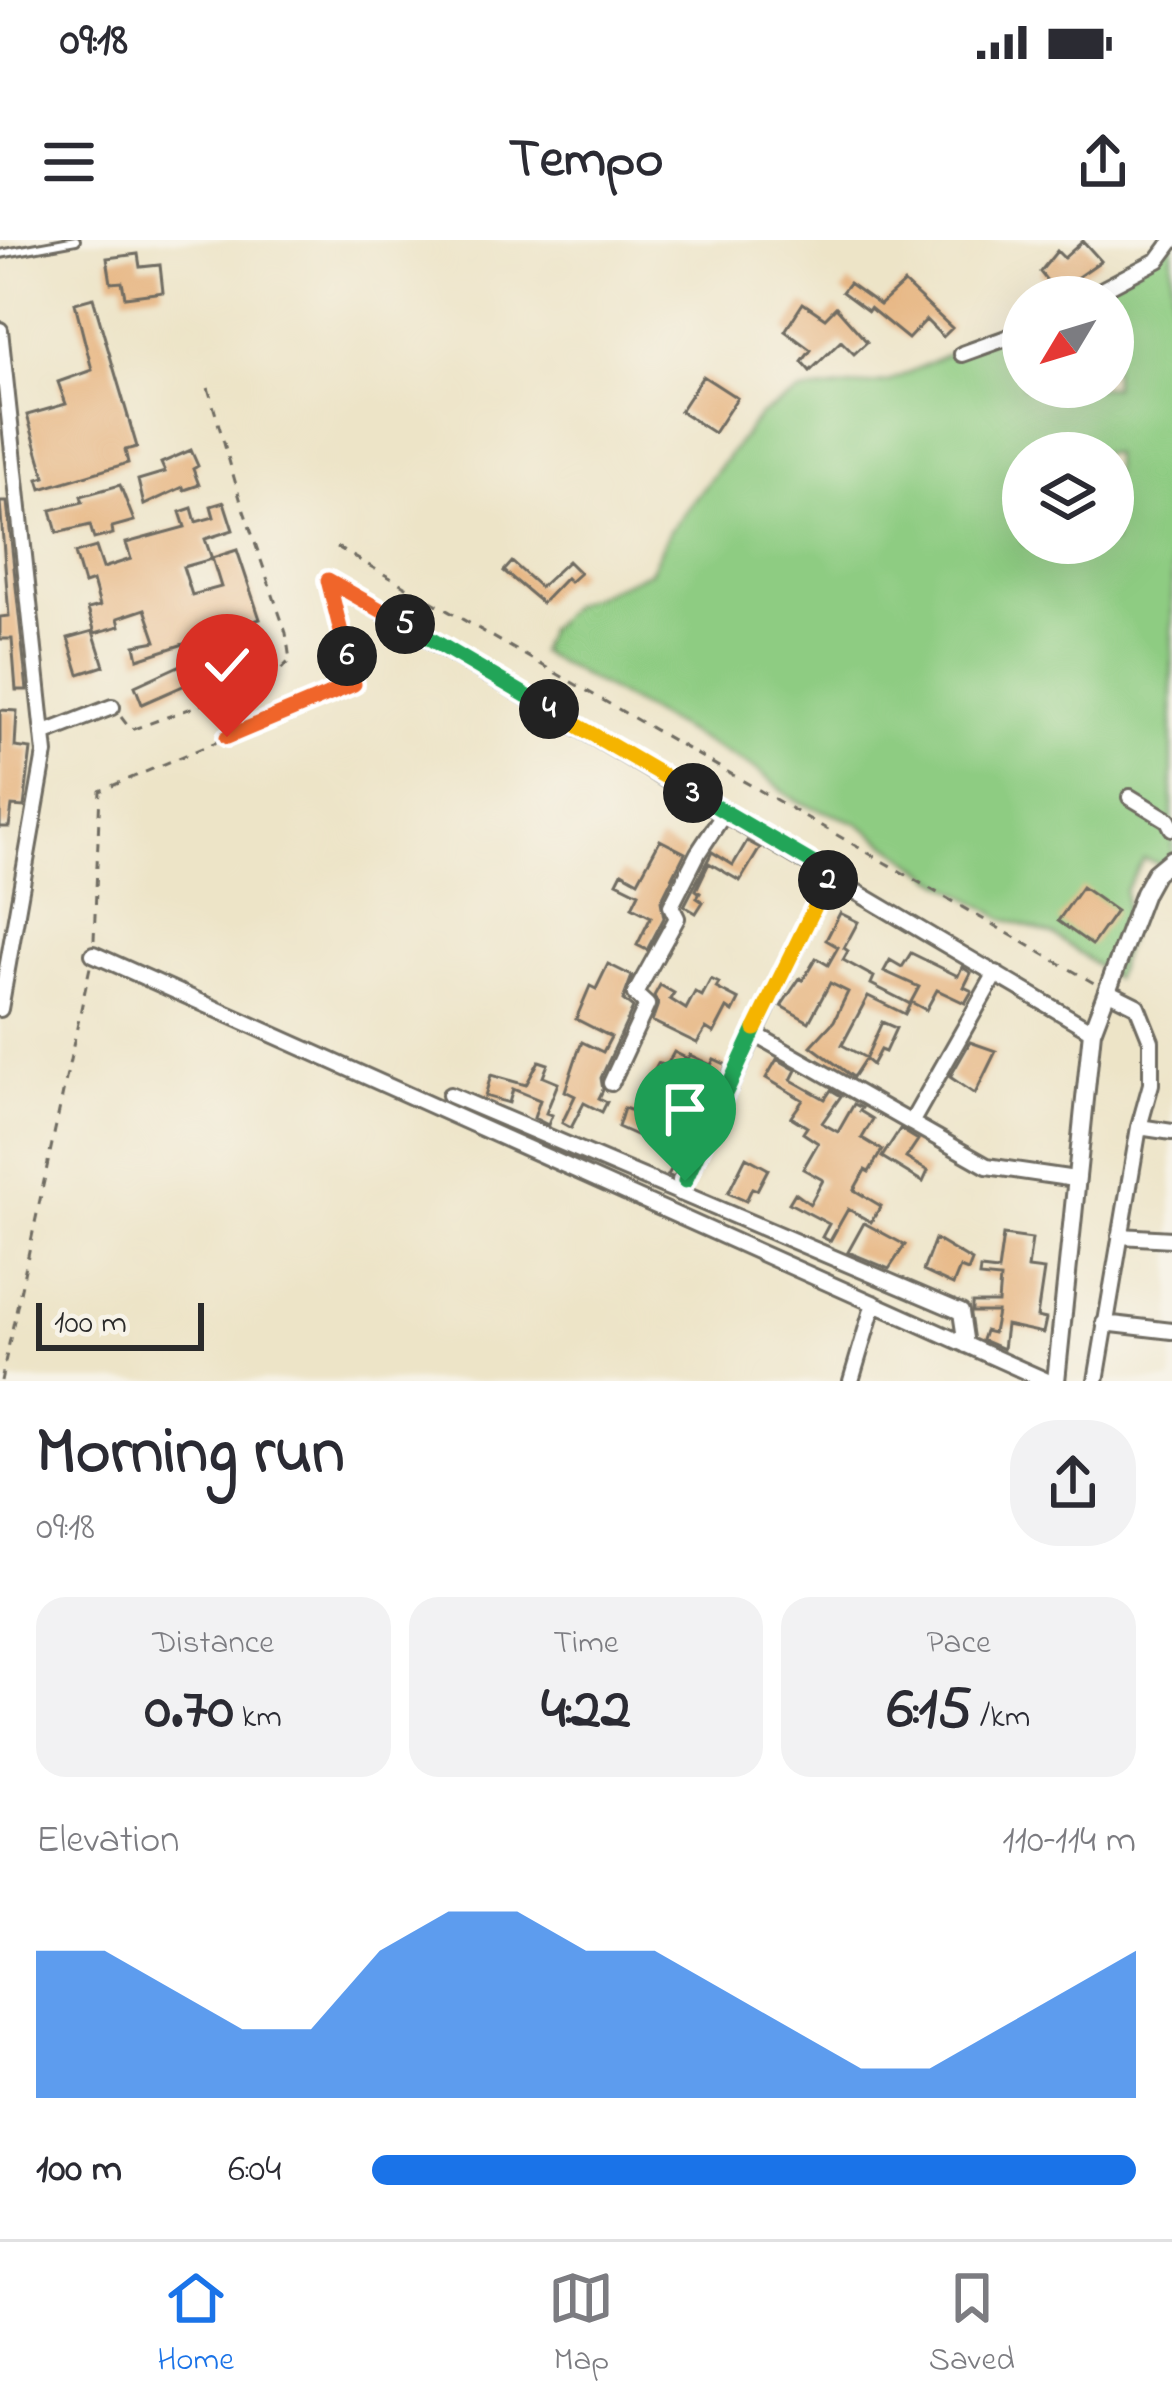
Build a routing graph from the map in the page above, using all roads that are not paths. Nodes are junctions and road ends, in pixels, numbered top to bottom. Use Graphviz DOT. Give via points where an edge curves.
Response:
graph roads {
  1 [pos="76,240"];
  2 [pos="1172,241"];
  3 [pos="22,244"];
  4 [pos="0,254"];
  5 [pos="1128,276"];
  6 [pos="0,330"];
  7 [pos="1002,340"];
  8 [pos="962,354"];
  9 [pos="328,580"];
  10 [pos="112,707"];
  11 [pos="45,733"];
  12 [pos="1130,797"];
  13 [pos="725,812"];
  14 [pos="1172,828"];
  15 [pos="1171,857"];
  16 [pos="831,874"];
  17 [pos="93,954"];
  18 [pos="996,973"];
  19 [pos="1109,992"];
  20 [pos="0,1009"];
  21 [pos="1092,1030"];
  22 [pos="753,1034"];
  23 [pos="610,1083"];
  24 [pos="450,1095"];
  25 [pos="911,1123"];
  26 [pos="1139,1127"];
  27 [pos="1172,1132"];
  28 [pos="1076,1179"];
  29 [pos="679,1193"];
  30 [pos="1120,1236"];
  31 [pos="1172,1239"];
  32 [pos="874,1303"];
  33 [pos="1104,1323"];
  34 [pos="1172,1330"];
  35 [pos="966,1345"];
  36 [pos="851,1381"];
  37 [pos="1051,1381"];
  38 [pos="1096,1381"];
  1 -- 3 [label="lane"];
  2 -- 5 [label="street" via="1159,260"];
  3 -- 4 [label="lane"];
  6 -- 11 [label="street"];
  7 -- 8 [label="street"];
  9 -- 13 [label="street"];
  10 -- 11 [label="street"];
  11 -- 20 [label="street"];
  12 -- 14 [label="street"];
  13 -- 16 [label="street"];
  13 -- 23 [label="street" via="671,906 676,918 634,994 647,1005"];
  15 -- 19 [label="street" via="1144,893"];
  16 -- 18 [label="street"];
  16 -- 22 [label="street"];
  17 -- 32 [label="street"];
  18 -- 21 [label="street"];
  18 -- 25 [label="street"];
  19 -- 21 [label="street"];
  19 -- 26 [label="street" via="1137,1006 1150,1041 1151,1084"];
  21 -- 28 [label="street"];
  22 -- 25 [label="street"];
  22 -- 29 [label="street"];
  24 -- 29 [label="street"];
  25 -- 28 [label="street" via="987,1166"];
  26 -- 27 [label="street"];
  26 -- 30 [label="street"];
  28 -- 37 [label="street"];
  29 -- 35 [label="street" via="961,1312"];
  30 -- 31 [label="street"];
  30 -- 33 [label="street"];
  32 -- 35 [label="street"];
  32 -- 36 [label="street"];
  33 -- 34 [label="street"];
  33 -- 38 [label="street"];
  35 -- 37 [label="street"];
}
